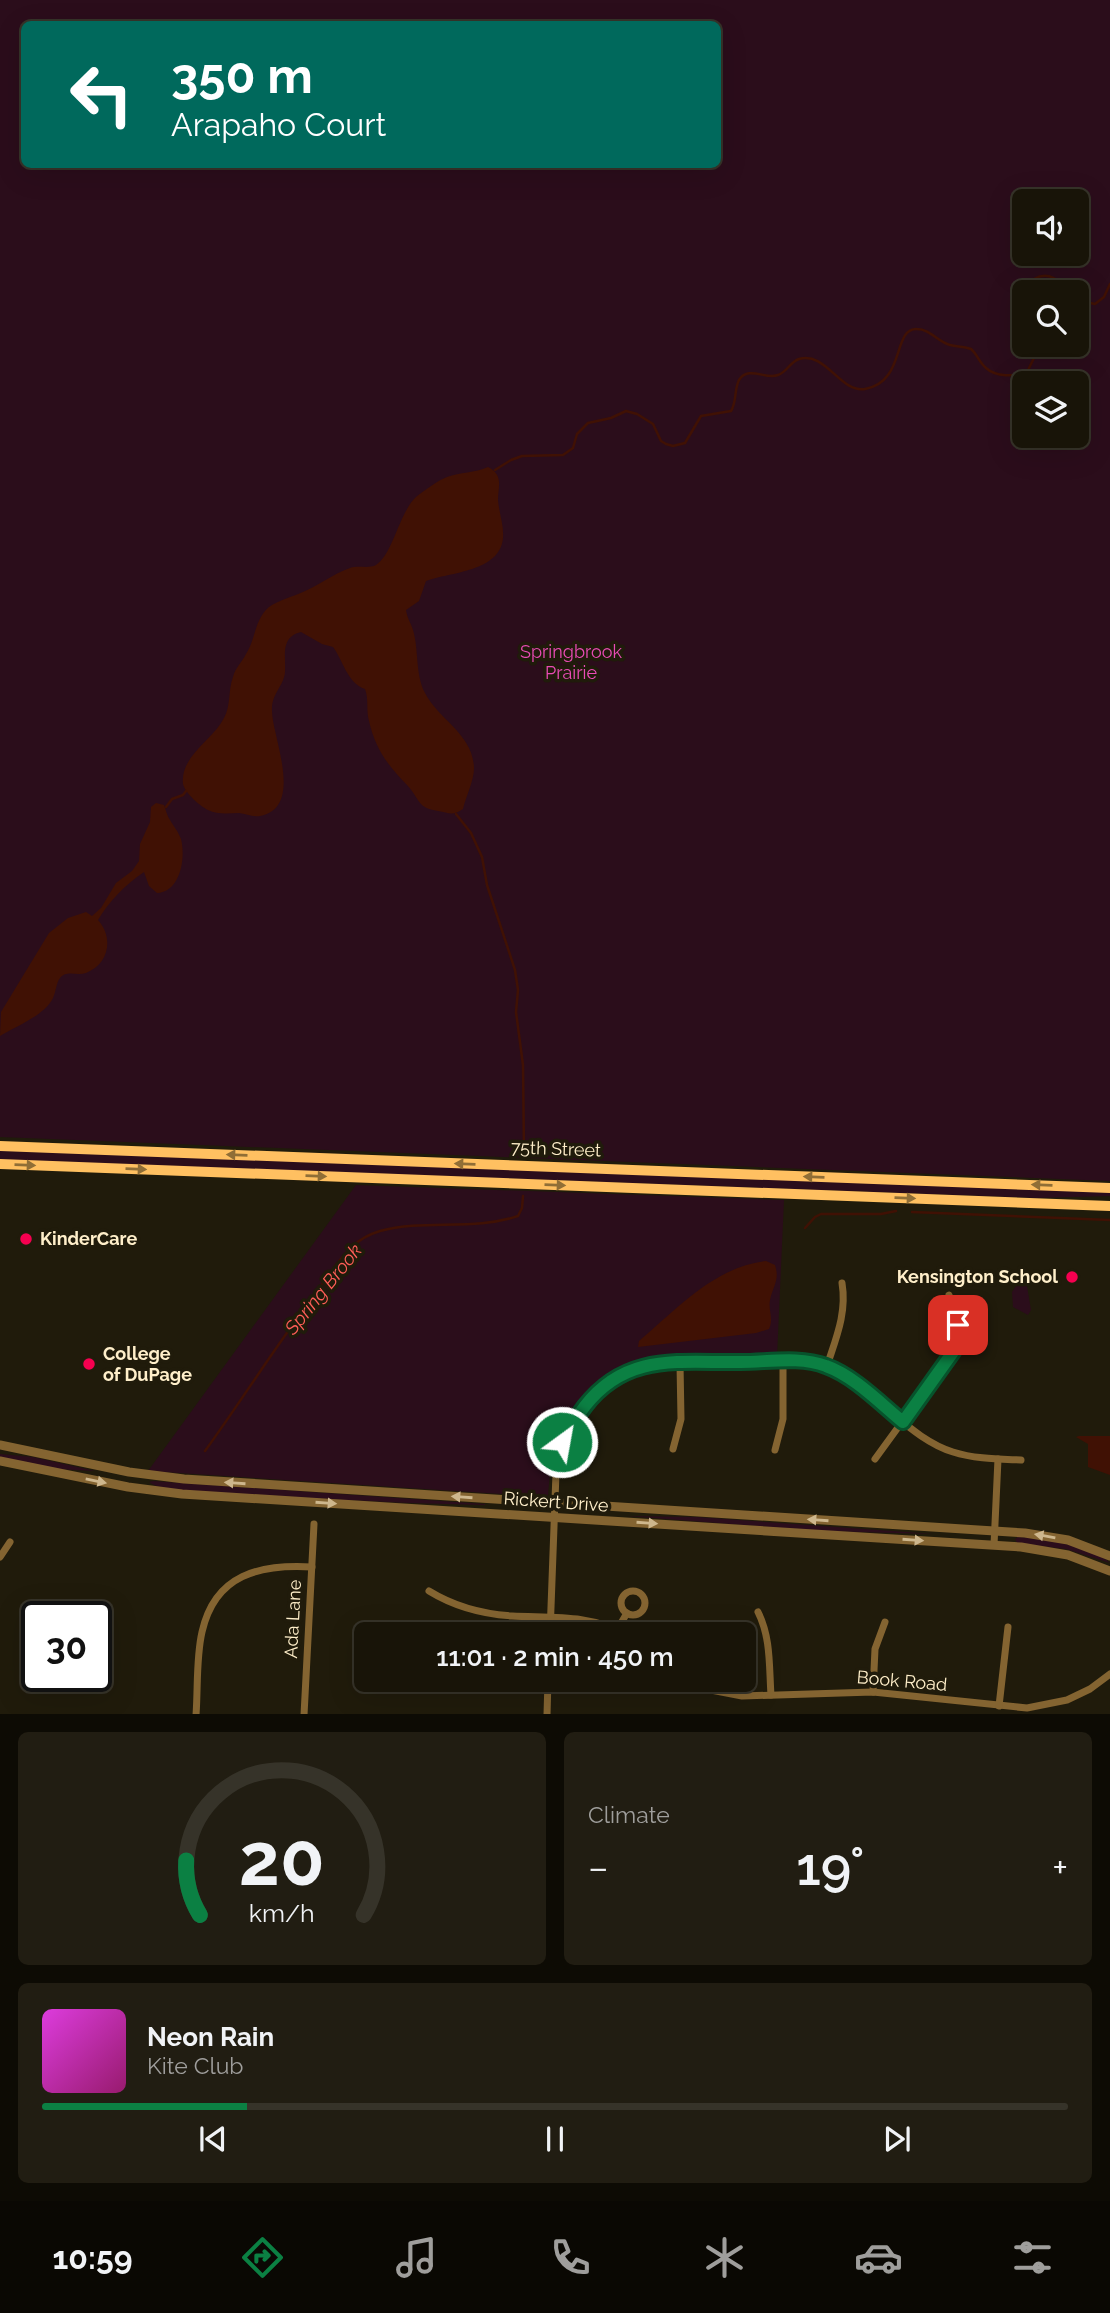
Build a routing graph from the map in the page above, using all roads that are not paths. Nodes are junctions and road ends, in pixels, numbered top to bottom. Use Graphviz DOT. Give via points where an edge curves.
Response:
graph roads {
  1 [pos="0,1146"];
  2 [pos="0,1164"];
  3 [pos="1110,1188"];
  4 [pos="1110,1206"];
  5 [pos="842,1283"];
  6 [pos="949,1295"];
  7 [pos="783,1361"];
  8 [pos="680,1364"];
  9 [pos="827,1366"];
  10 [pos="903,1422"];
  11 [pos="0,1445"];
  12 [pos="673,1449"];
  13 [pos="775,1450"];
  14 [pos="875,1459"];
  15 [pos="998,1459"];
  16 [pos="1021,1460"];
  17 [pos="0,1461"];
  18 [pos="555,1503"];
  19 [pos="554,1518"];
  20 [pos="314,1524"];
  21 [pos="995,1531"];
  22 [pos="10,1542"];
  23 [pos="994,1545"];
  24 [pos="1110,1556"];
  25 [pos="0,1558"];
  26 [pos="312,1566"];
  27 [pos="1110,1572"];
  28 [pos="429,1591"];
  29 [pos="758,1612"];
  30 [pos="627,1613"];
  31 [pos="551,1617"];
  32 [pos="551,1622"];
  33 [pos="594,1622"];
  34 [pos="624,1622"];
  35 [pos="885,1622"];
  36 [pos="1008,1627"];
  37 [pos="1110,1674"];
  38 [pos="548,1692"];
  39 [pos="720,1692"];
  40 [pos="873,1692"];
  41 [pos="771,1695"];
  42 [pos="999,1706"];
  43 [pos="196,1714"];
  44 [pos="304,1714"];
  45 [pos="547,1714"];
  3 -- 1 [label="main road, 75th Street, one-way"];
  2 -- 4 [label="main road, 75th Street, one-way"];
  5 -- 9 [label="street" via="845,1305"];
  6 -- 10 [label="street" via="958,1325 953,1352"];
  7 -- 8 [label="street"];
  7 -- 9 [label="street"];
  7 -- 13 [label="street" via="783,1427"];
  8 -- 12 [label="street" via="681,1419"];
  8 -- 18 [label="street" via="628,1370 590,1400 562,1442"];
  9 -- 10 [label="street"];
  10 -- 14 [label="street"];
  10 -- 15 [label="street" via="944,1449"];
  18 -- 11 [label="street, Rickert Drive, one-way" via="157,1477"];
  15 -- 16 [label="street"];
  15 -- 21 [label="street"];
  17 -- 19 [label="street, Rickert Drive, one-way" via="156,1491"];
  18 -- 19 [label="street"];
  21 -- 18 [label="street, Rickert Drive, one-way"];
  19 -- 23 [label="street, Rickert Drive, one-way"];
  19 -- 31 [label="street"];
  20 -- 26 [label="street, Ada Lane"];
  21 -- 23 [label="street"];
  24 -- 21 [label="street, Rickert Drive, one-way" via="1046,1536"];
  22 -- 25 [label="street"];
  23 -- 27 [label="street, Rickert Drive" via="1052,1551"];
  26 -- 43 [label="street" via="259,1569 235,1581 216,1600 201,1638"];
  26 -- 44 [label="street, Ada Lane"];
  28 -- 31 [label="street" via="467,1609"];
  29 -- 41 [label="street" via="768,1641"];
  30 -- 34 [label="street"];
  31 -- 32 [label="street"];
  31 -- 33 [label="street"];
  35 -- 40 [label="street" via="875,1649"];
  36 -- 42 [label="street"];
  37 -- 42 [label="street, Book Road" via="1082,1694 1053,1704"];
  38 -- 45 [label="street"];
  39 -- 41 [label="street, Book Road"];
  40 -- 41 [label="street, Book Road"];
  40 -- 42 [label="street, Book Road"];
}
